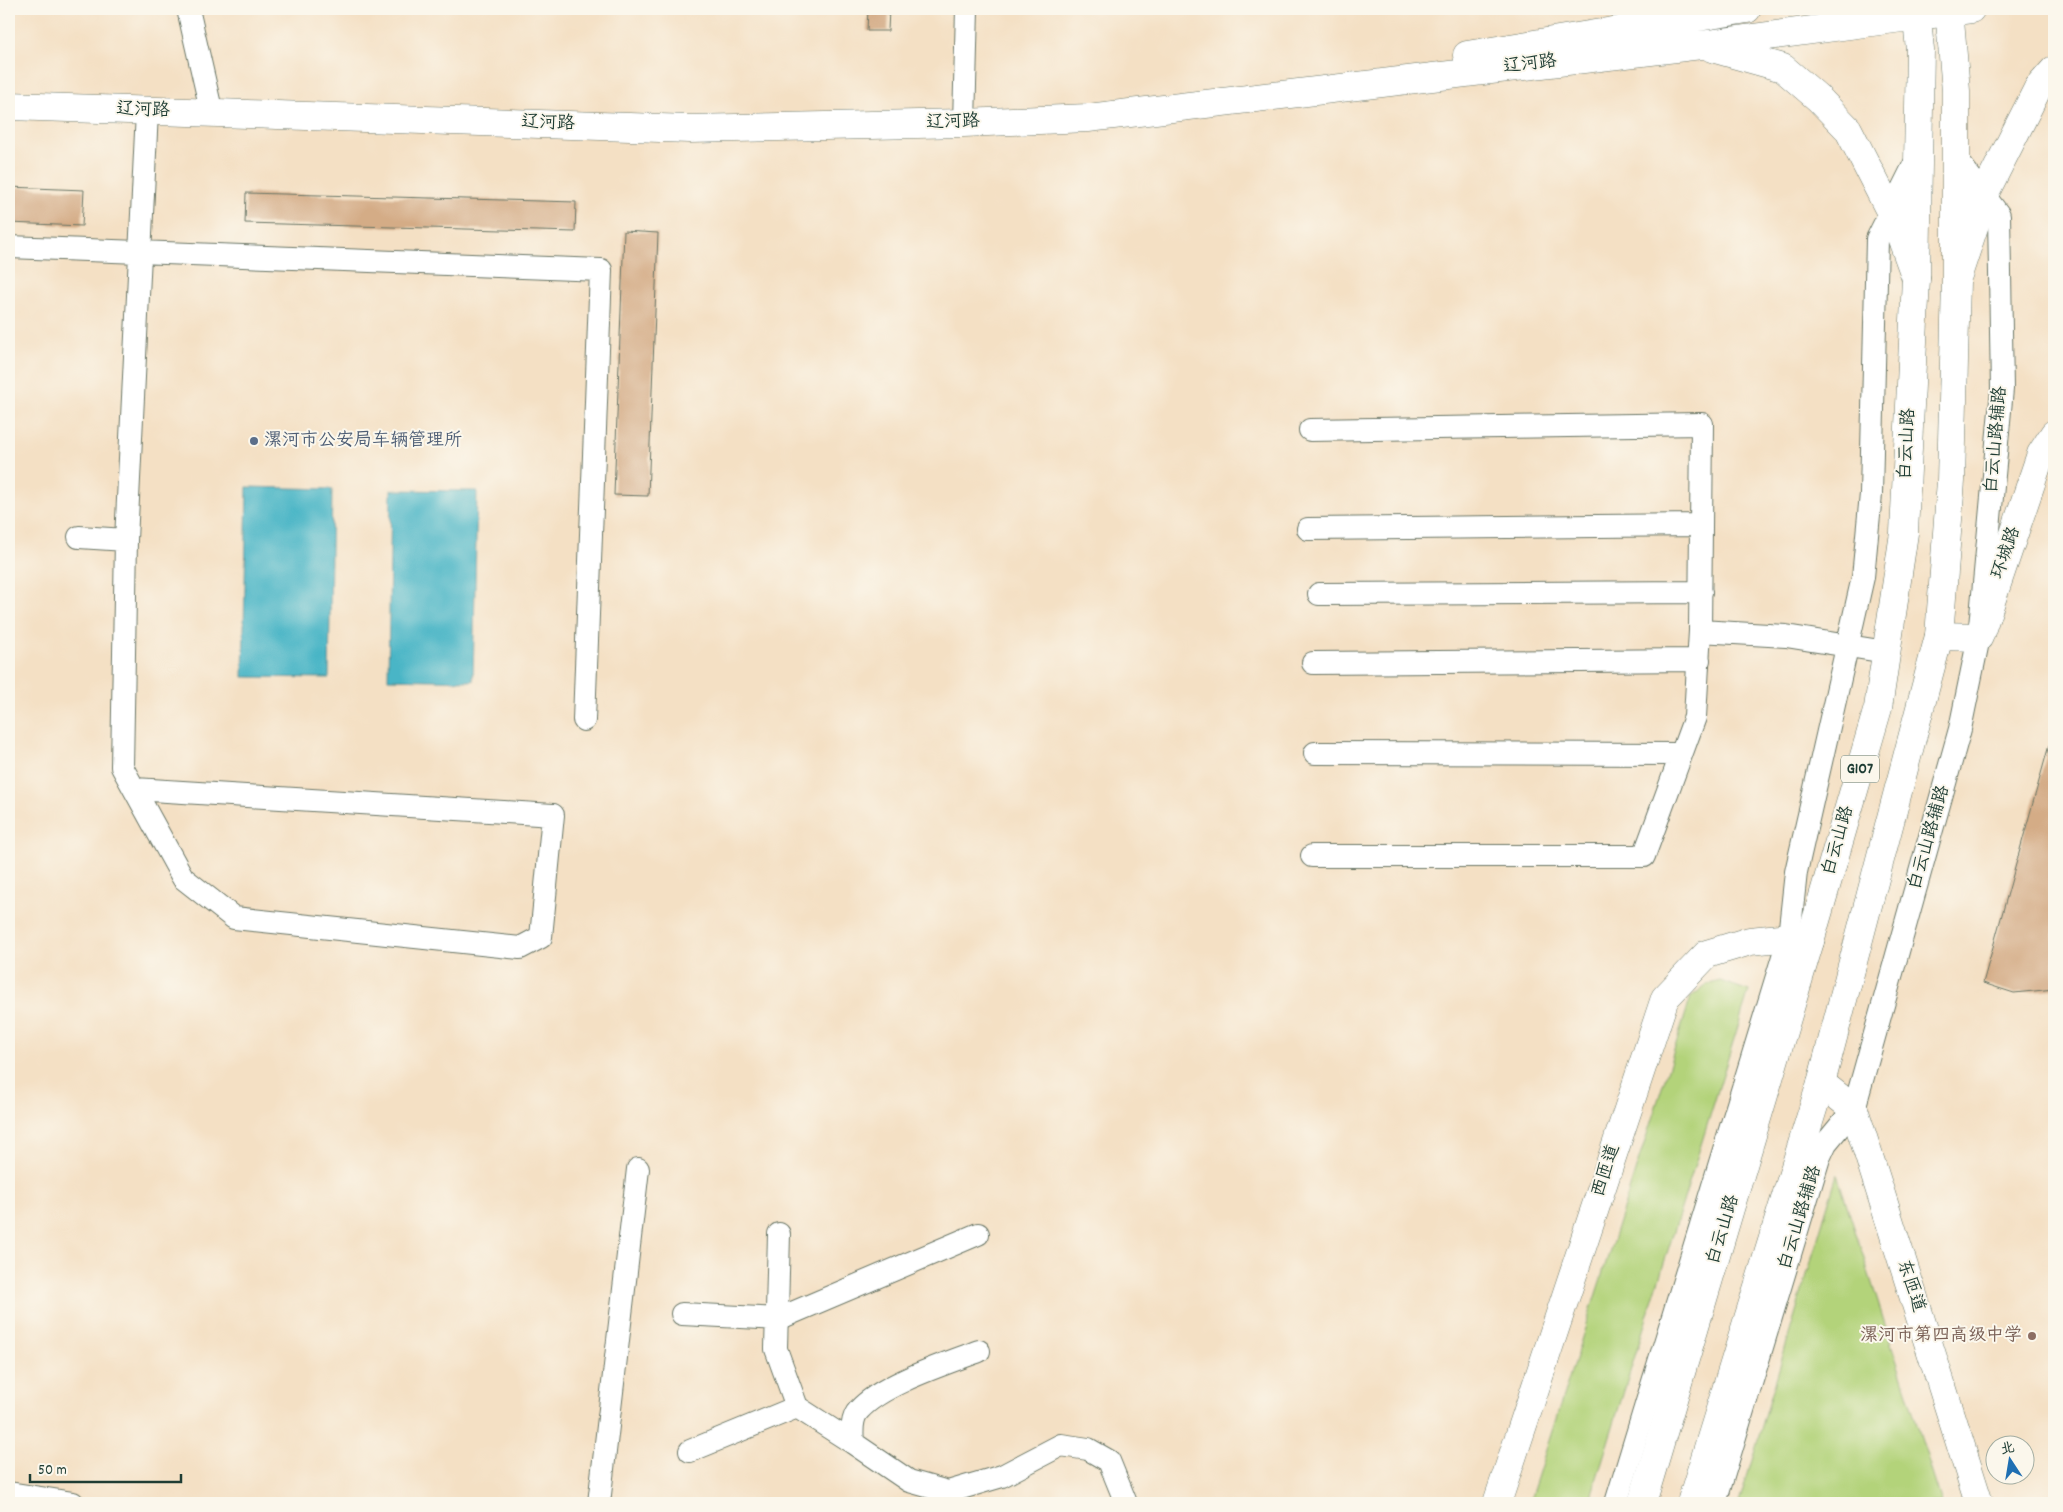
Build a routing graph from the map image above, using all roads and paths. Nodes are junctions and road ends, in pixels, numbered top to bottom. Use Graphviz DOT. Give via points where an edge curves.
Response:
graph roads {
  1 [pos="188,9"];
  2 [pos="967,9"];
  3 [pos="1747,9"];
  4 [pos="1957,10"];
  5 [pos="1917,12"];
  6 [pos="1702,13"];
  7 [pos="1701,44"];
  8 [pos="2054,70"];
  9 [pos="9,106"];
  10 [pos="147,112"];
  11 [pos="212,114"];
  12 [pos="1088,118"];
  13 [pos="964,122"];
  14 [pos="1955,157"];
  15 [pos="1918,158"];
  16 [pos="1984,195"];
  17 [pos="1890,212"];
  18 [pos="9,246"];
  19 [pos="140,252"];
  20 [pos="1916,278"];
  21 [pos="1956,281"];
  22 [pos="1310,430"];
  23 [pos="2054,434"];
  24 [pos="1701,525"];
  25 [pos="1308,529"];
  26 [pos="79,538"];
  27 [pos="126,540"];
  28 [pos="1701,592"];
  29 [pos="1319,594"];
  30 [pos="1700,631"];
  31 [pos="1938,636"];
  32 [pos="1979,637"];
  33 [pos="1847,646"];
  34 [pos="1886,652"];
  35 [pos="1699,660"];
  36 [pos="1313,663"];
  37 [pos="584,720"];
  38 [pos="1315,753"];
  39 [pos="1681,754"];
  40 [pos="135,789"];
  41 [pos="1312,856"];
  42 [pos="1800,939"];
  43 [pos="1821,1083"];
  44 [pos="1854,1110"];
  45 [pos="638,1169"];
  46 [pos="779,1234"];
  47 [pos="978,1234"];
  48 [pos="682,1314"];
  49 [pos="778,1319"];
  50 [pos="979,1351"];
  51 [pos="797,1407"];
  52 [pos="854,1442"];
  53 [pos="690,1451"];
  54 [pos="9,1493"];
  55 [pos="74,1503"];
  56 [pos="599,1503"];
  57 [pos="1126,1503"];
  58 [pos="1497,1503"];
  59 [pos="1616,1503"];
  60 [pos="1642,1503"];
  61 [pos="1691,1503"];
  62 [pos="1715,1503"];
  63 [pos="1979,1503"];
  1 -- 11 [label="street"];
  2 -- 13 [label="street"];
  3 -- 6 [label="main road, 辽河路"];
  4 -- 5 [label="main road, 辽河路"];
  4 -- 14 [label="main road, G107"];
  5 -- 7 [label="main road, 辽河路"];
  5 -- 15 [label="main road, 白云山路 / G107" via="1920,50"];
  6 -- 12 [label="main road, 辽河路"];
  7 -- 12 [label="main road, 辽河路"];
  7 -- 17 [label="main road" via="1783,68 1818,98 1848,129"];
  8 -- 16 [label="main road" via="2038,88"];
  9 -- 10 [label="main road, 辽河路"];
  10 -- 11 [label="main road, 辽河路"];
  10 -- 19 [label="street"];
  11 -- 13 [label="main road, 辽河路" via="690,128"];
  12 -- 13 [label="main road, 辽河路"];
  14 -- 16 [label="street, 白云山路辅路"];
  14 -- 21 [label="main road, G107"];
  15 -- 17 [label="street"];
  15 -- 20 [label="main road, 白云山路 / G107"];
  16 -- 21 [label="main road"];
  16 -- 32 [label="street, 白云山路辅路" via="1999,215 2002,389"];
  17 -- 20 [label="main road"];
  17 -- 33 [label="street" via="1876,239 1871,494 1863,577"];
  18 -- 19 [label="street"];
  19 -- 27 [label="street"];
  19 -- 37 [label="street" via="601,270"];
  20 -- 34 [label="main road, 白云山路 / G107" via="1904,533"];
  21 -- 31 [label="main road, G107" via="1951,481"];
  22 -- 24 [label="street" via="1702,424"];
  23 -- 32 [label="main road, 环城路" via="2041,454"];
  24 -- 25 [label="street"];
  24 -- 28 [label="street"];
  26 -- 27 [label="street"];
  27 -- 40 [label="street" via="122,767"];
  28 -- 29 [label="street"];
  28 -- 30 [label="street"];
  30 -- 33 [label="street" via="1786,636"];
  30 -- 35 [label="street"];
  31 -- 32 [label="main road"];
  31 -- 43 [label="main road, G107"];
  32 -- 44 [label="street, 白云山路辅路" via="1960,729"];
  33 -- 34 [label="street"];
  33 -- 42 [label="street" via="1796,872"];
  34 -- 42 [label="main road, 白云山路 / G107" via="1878,708"];
  35 -- 36 [label="street"];
  35 -- 39 [label="street" via="1695,717"];
  38 -- 39 [label="street"];
  39 -- 41 [label="street" via="1644,856"];
  40 -- 40 [label="street" via="183,878 234,918 520,948 541,937 553,816"];
  42 -- 58 [label="main road, 西匝道" via="1750,941 1707,954 1664,998"];
  42 -- 59 [label="street"];
  42 -- 60 [label="main road, 白云山路 / G107"];
  43 -- 44 [label="main road"];
  43 -- 61 [label="main road, G107"];
  44 -- 62 [label="street, 白云山路辅路" via="1826,1143 1819,1158"];
  44 -- 63 [label="main road, 东匝道"];
  45 -- 56 [label="street"];
  46 -- 49 [label="street"];
  47 -- 49 [label="street"];
  48 -- 49 [label="street"];
  49 -- 51 [label="street" via="776,1349"];
  50 -- 52 [label="street" via="886,1389 857,1410 852,1428"];
  51 -- 52 [label="street"];
  51 -- 53 [label="street"];
  52 -- 57 [label="street" via="909,1481 948,1492 1002,1476 1061,1445 1088,1449 1109,1461"];
  54 -- 55 [label="street"];
}
